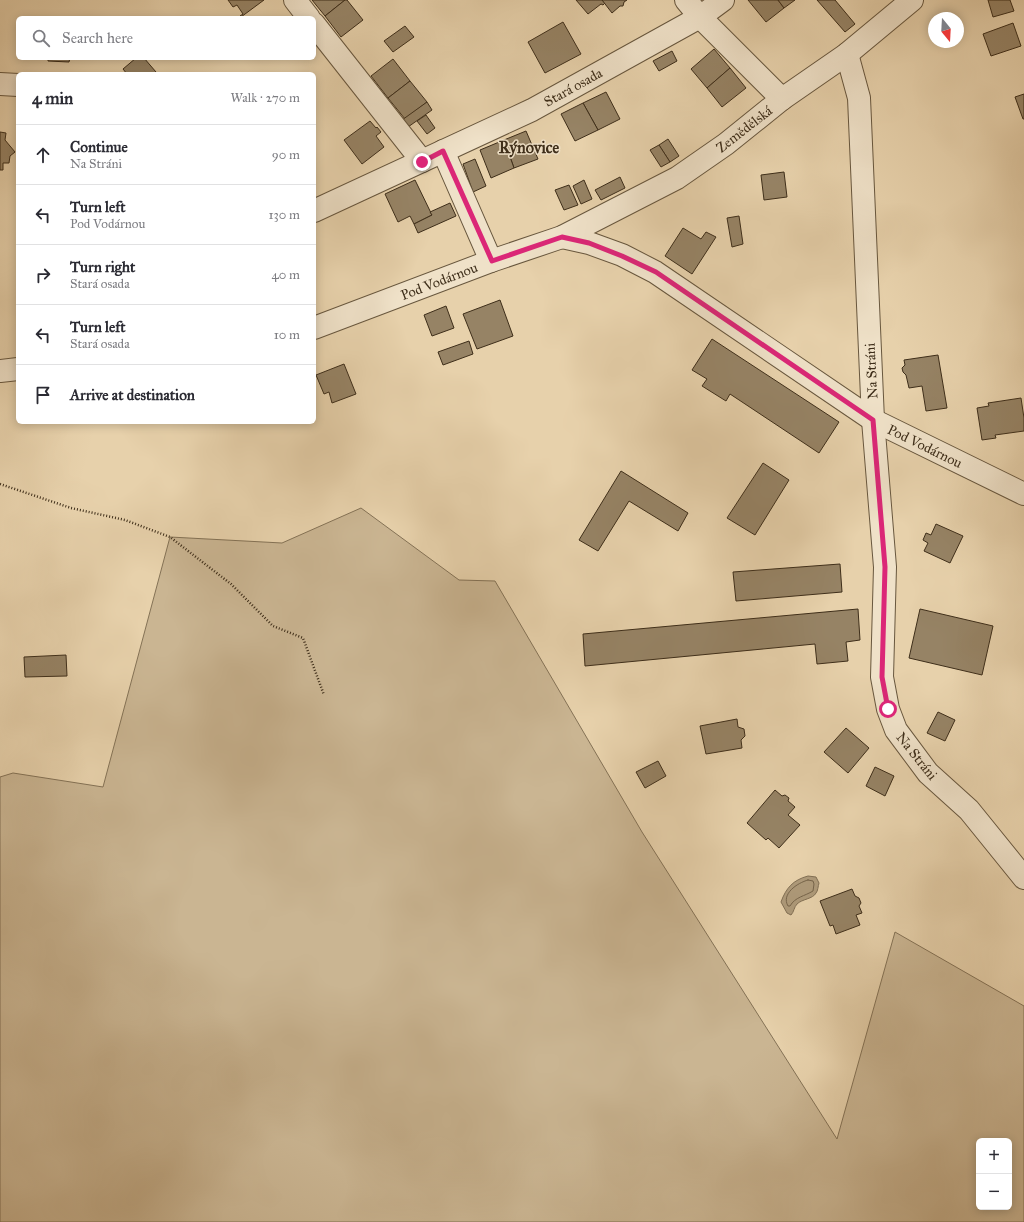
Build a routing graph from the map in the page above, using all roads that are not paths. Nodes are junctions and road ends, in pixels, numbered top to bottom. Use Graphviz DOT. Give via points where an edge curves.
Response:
graph roads {
  1 [pos="295,0"];
  2 [pos="686,0"];
  3 [pos="723,0"];
  4 [pos="912,0"];
  5 [pos="307,16"];
  6 [pos="700,18"];
  7 [pos="316,27"];
  8 [pos="847,54"];
  9 [pos="0,84"];
  10 [pos="16,85"];
  11 [pos="782,99"];
  12 [pos="443,151"];
  13 [pos="422,162"];
  14 [pos="316,210"];
  15 [pos="562,237"];
  16 [pos="492,261"];
  17 [pos="316,327"];
  18 [pos="16,369"];
  19 [pos="0,371"];
  20 [pos="873,420"];
  21 [pos="1024,494"];
  22 [pos="1024,878"];
  1 -- 5 [label="street"];
  2 -- 6 [label="street"];
  3 -- 6 [label="street, Stará osada"];
  4 -- 8 [label="street, Zemědělská"];
  6 -- 11 [label="street"];
  6 -- 12 [label="street, Stará osada" via="532,110"];
  7 -- 13 [label="street"];
  8 -- 11 [label="street, Zemědělská"];
  8 -- 20 [label="street, Na Stráni" via="858,98"];
  9 -- 10 [label="street"];
  11 -- 15 [label="street, Zemědělská" via="726,144 676,178"];
  12 -- 13 [label="street, Stará osada"];
  12 -- 16 [label="street"];
  13 -- 14 [label="street, Stará osada"];
  15 -- 16 [label="street, Pod Vodárnou"];
  15 -- 20 [label="street, Pod Vodárnou" via="589,243 656,272"];
  16 -- 17 [label="street, Pod Vodárnou"];
  18 -- 19 [label="street"];
  20 -- 21 [label="street, Pod Vodárnou"];
  20 -- 22 [label="street, Na Stráni" via="885,567 882,677 888,709 896,730 928,773 969,810"];
}
